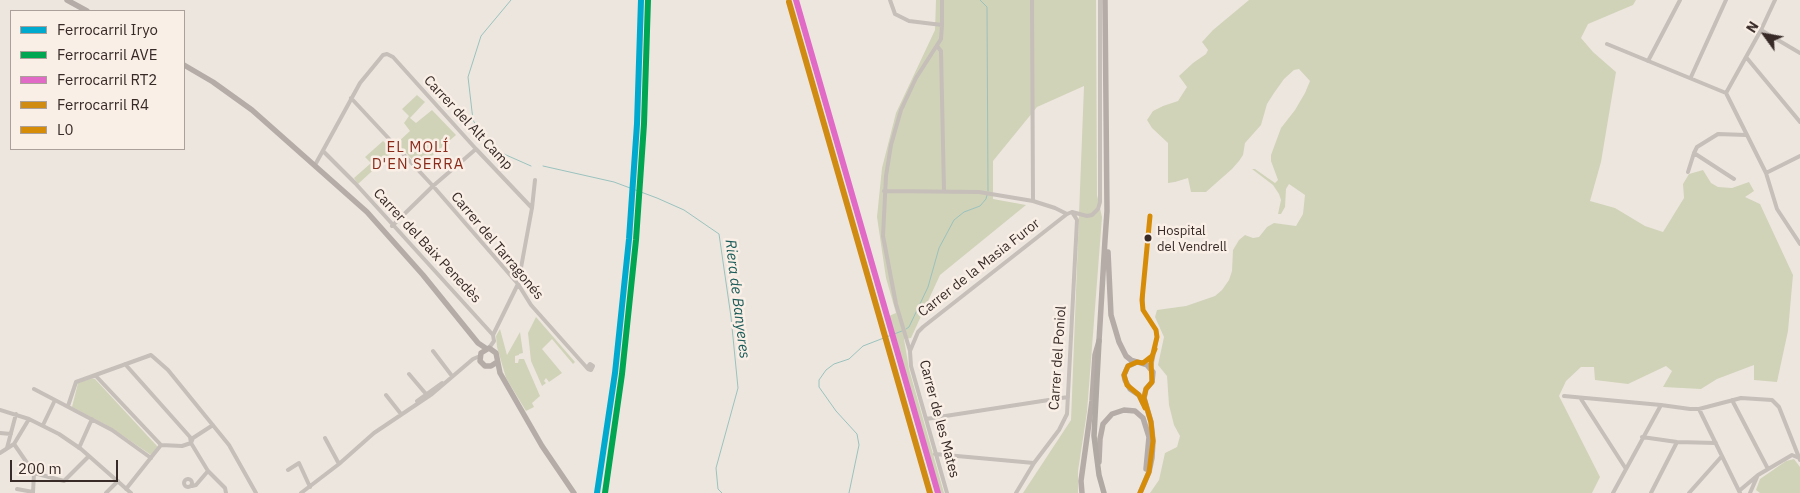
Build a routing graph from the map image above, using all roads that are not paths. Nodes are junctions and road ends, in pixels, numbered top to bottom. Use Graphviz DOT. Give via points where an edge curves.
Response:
graph roads {
  1 [pos="67,0"];
  2 [pos="890,0"];
  3 [pos="942,0"];
  4 [pos="1032,0"];
  5 [pos="1100,0"];
  6 [pos="1105,0"];
  7 [pos="1680,0"];
  8 [pos="1726,0"];
  9 [pos="1775,0"];
  10 [pos="85,10"];
  11 [pos="942,25"];
  12 [pos="1761,30"];
  13 [pos="1607,44"];
  14 [pos="937,46"];
  15 [pos="1800,53"];
  16 [pos="1746,57"];
  17 [pos="1648,61"];
  18 [pos="185,66"];
  19 [pos="1691,77"];
  20 [pos="1726,93"];
  21 [pos="351,98"];
  22 [pos="1800,122"];
  23 [pos="1746,134"];
  24 [pos="476,149"];
  25 [pos="323,151"];
  26 [pos="1694,153"];
  27 [pos="304,156"];
  28 [pos="1800,156"];
  29 [pos="319,158"];
  30 [pos="315,165"];
  31 [pos="321,171"];
  32 [pos="1688,172"];
  33 [pos="1766,173"];
  34 [pos="1734,179"];
  35 [pos="535,180"];
  36 [pos="433,186"];
  37 [pos="884,191"];
  38 [pos="944,191"];
  39 [pos="1033,201"];
  40 [pos="532,208"];
  41 [pos="1072,212"];
  42 [pos="1067,214"];
  43 [pos="392,226"];
  44 [pos="1105,240"];
  45 [pos="1800,244"];
  46 [pos="518,284"];
  47 [pos="1143,286"];
  48 [pos="493,335"];
  49 [pos="1099,341"];
  50 [pos="478,343"];
  51 [pos="490,346"];
  52 [pos="433,351"];
  53 [pos="910,351"];
  54 [pos="481,354"];
  55 [pos="1152,356"];
  56 [pos="497,362"];
  57 [pos="1140,362"];
  58 [pos="125,364"];
  59 [pos="466,366"];
  60 [pos="486,366"];
  61 [pos="585,366"];
  62 [pos="1150,368"];
  63 [pos="500,373"];
  64 [pos="409,374"];
  65 [pos="95,375"];
  66 [pos="452,376"];
  67 [pos="34,389"];
  68 [pos="1146,389"];
  69 [pos="1135,391"];
  70 [pos="426,394"];
  71 [pos="386,395"];
  72 [pos="1564,396"];
  73 [pos="1068,397"];
  74 [pos="1581,399"];
  75 [pos="55,400"];
  76 [pos="1732,400"];
  77 [pos="1661,404"];
  78 [pos="68,406"];
  79 [pos="1699,409"];
  80 [pos="0,410"];
  81 [pos="16,414"];
  82 [pos="401,414"];
  83 [pos="28,419"];
  84 [pos="92,419"];
  85 [pos="926,420"];
  86 [pos="213,424"];
  87 [pos="43,425"];
  88 [pos="0,433"];
  89 [pos="11,434"];
  90 [pos="1642,437"];
  91 [pos="325,438"];
  92 [pos="1677,442"];
  93 [pos="191,443"];
  94 [pos="1716,443"];
  95 [pos="14,444"];
  96 [pos="162,445"];
  97 [pos="79,448"];
  98 [pos="7,449"];
  99 [pos="0,453"];
  100 [pos="935,454"];
  101 [pos="89,456"];
  102 [pos="1722,456"];
  103 [pos="151,458"];
  104 [pos="1800,458"];
  105 [pos="1034,463"];
  106 [pos="339,464"];
  107 [pos="1768,468"];
  108 [pos="1626,469"];
  109 [pos="288,470"];
  110 [pos="208,471"];
  111 [pos="34,473"];
  112 [pos="1099,475"];
  113 [pos="1758,475"];
  114 [pos="1145,476"];
  115 [pos="118,481"];
  116 [pos="194,484"];
  117 [pos="1143,486"];
  118 [pos="310,487"];
  119 [pos="17,489"];
  120 [pos="126,489"];
  121 [pos="33,492"];
  122 [pos="1738,492"];
  123 [pos="106,493"];
  124 [pos="130,493"];
  125 [pos="226,493"];
  126 [pos="256,493"];
  127 [pos="301,493"];
  128 [pos="574,493"];
  129 [pos="947,493"];
  130 [pos="1016,493"];
  131 [pos="1082,493"];
  132 [pos="1104,493"];
  133 [pos="1140,493"];
  134 [pos="1613,493"];
  135 [pos="1651,493"];
  136 [pos="1689,493"];
  137 [pos="1751,493"];
  1 -- 10 [label="main road"];
  2 -- 11 [label="street" via="896,14 909,21"];
  3 -- 11 [label="street"];
  4 -- 39 [label="street"];
  5 -- 41 [label="street" via="1100,202 1092,215"];
  6 -- 44 [label="main road"];
  7 -- 17 [label="street"];
  8 -- 19 [label="street"];
  9 -- 12 [label="street"];
  11 -- 14 [label="street"];
  12 -- 15 [label="street"];
  12 -- 16 [label="street"];
  13 -- 17 [label="street"];
  14 -- 37 [label="street, Carrer de les Mates" via="916,78 901,110 891,145"];
  14 -- 38 [label="street" via="941,50"];
  16 -- 20 [label="street"];
  16 -- 22 [label="street"];
  17 -- 19 [label="street"];
  18 -- 27 [label="main road" via="252,110"];
  19 -- 20 [label="street"];
  20 -- 23 [label="street"];
  21 -- 24 [label="street, Carrer del Alt Camp" via="382,55 387,54"];
  21 -- 25 [label="street"];
  21 -- 36 [label="street, Carrer del Tarragonés"];
  23 -- 26 [label="street" via="1718,134"];
  23 -- 33 [label="street"];
  24 -- 36 [label="street"];
  24 -- 40 [label="street, Carrer del Alt Camp"];
  25 -- 29 [label="street"];
  25 -- 43 [label="street, Carrer del Baix Penedès"];
  26 -- 32 [label="street"];
  26 -- 34 [label="street"];
  27 -- 29 [label="street"];
  27 -- 30 [label="main road"];
  28 -- 33 [label="street"];
  29 -- 30 [label="street"];
  29 -- 31 [label="street"];
  30 -- 31 [label="main road"];
  31 -- 50 [label="main road" via="366,212"];
  33 -- 45 [label="street" via="1777,209"];
  35 -- 40 [label="street"];
  36 -- 43 [label="street"];
  36 -- 46 [label="street, Carrer del Tarragonés"];
  37 -- 38 [label="street"];
  37 -- 53 [label="street, Carrer de les Mates" via="883,236 887,264"];
  38 -- 39 [label="street"];
  39 -- 42 [label="street"];
  40 -- 46 [label="street"];
  41 -- 42 [label="street, Carrer de la Masia Furor"];
  41 -- 73 [label="street, Carrer del Poniol" via="1077,220"];
  42 -- 53 [label="street, Carrer de la Masia Furor" via="923,327"];
  43 -- 48 [label="street, Carrer del Baix Penedès"];
  44 -- 49 [label="main road"];
  44 -- 57 [label="main road" via="1114,327 1122,350 1131,360"];
  46 -- 48 [label="street"];
  46 -- 61 [label="street, Carrer del Tarragonés" via="531,305"];
  47 -- 55 [label="street" via="1143,310 1156,330"];
  48 -- 51 [label="street"];
  49 -- 112 [label="highway" via="1094,436"];
  49 -- 131 [label="main road" via="1082,468"];
  50 -- 51 [label="main road"];
  50 -- 54 [label="main road"];
  51 -- 54 [label="main road"];
  51 -- 56 [label="main road" via="496,353"];
  52 -- 66 [label="street"];
  53 -- 85 [label="street, Carrer de les Mates"];
  54 -- 59 [label="street"];
  54 -- 60 [label="main road" via="480,361"];
  55 -- 57 [label="street"];
  55 -- 62 [label="street"];
  56 -- 60 [label="main road"];
  56 -- 63 [label="main road"];
  57 -- 62 [label="main road"];
  57 -- 69 [label="main road" via="1128,366 1124,375 1127,385"];
  58 -- 65 [label="street"];
  58 -- 86 [label="street" via="152,356 168,370"];
  58 -- 93 [label="street" via="190,437"];
  59 -- 60 [label="street" via="478,362"];
  59 -- 66 [label="street"];
  60 -- 63 [label="main road"];
  62 -- 68 [label="main road" via="1153,377"];
  63 -- 128 [label="main road" via="542,446"];
  64 -- 70 [label="street"];
  65 -- 78 [label="street" via="76,382"];
  65 -- 96 [label="street"];
  66 -- 70 [label="street"];
  66 -- 82 [label="street"];
  67 -- 75 [label="street"];
  68 -- 69 [label="main road"];
  68 -- 117 [label="main road" via="1144,398 1153,441 1149,472"];
  69 -- 114 [label="main road" via="1141,398 1149,423 1150,455"];
  70 -- 82 [label="street"];
  71 -- 82 [label="street"];
  72 -- 74 [label="street"];
  73 -- 85 [label="street"];
  73 -- 105 [label="street, Carrer del Poniol" via="1067,414 1059,430"];
  74 -- 77 [label="street"];
  74 -- 108 [label="street"];
  75 -- 78 [label="street"];
  75 -- 87 [label="street"];
  76 -- 79 [label="street"];
  76 -- 104 [label="street" via="1772,400"];
  76 -- 107 [label="street"];
  77 -- 79 [label="street"];
  77 -- 90 [label="street"];
  78 -- 84 [label="street"];
  79 -- 94 [label="street"];
  80 -- 81 [label="street"];
  81 -- 83 [label="street"];
  81 -- 89 [label="street"];
  82 -- 106 [label="street"];
  83 -- 87 [label="street"];
  83 -- 95 [label="street"];
  84 -- 97 [label="street"];
  84 -- 103 [label="street"];
  85 -- 100 [label="street, Carrer de les Mates"];
  86 -- 93 [label="street"];
  86 -- 126 [label="street"];
  87 -- 97 [label="street"];
  88 -- 89 [label="street"];
  89 -- 98 [label="street"];
  90 -- 92 [label="street"];
  90 -- 108 [label="street"];
  91 -- 106 [label="street"];
  92 -- 94 [label="street"];
  92 -- 135 [label="street"];
  93 -- 96 [label="street"];
  93 -- 110 [label="street"];
  94 -- 102 [label="street"];
  95 -- 98 [label="street"];
  95 -- 111 [label="street"];
  96 -- 103 [label="street"];
  97 -- 101 [label="street"];
  98 -- 99 [label="street"];
  100 -- 105 [label="street"];
  100 -- 129 [label="street, Carrer de les Mates"];
  101 -- 111 [label="street" via="64,481"];
  101 -- 115 [label="street"];
  102 -- 122 [label="street"];
  102 -- 136 [label="street"];
  103 -- 120 [label="street"];
  104 -- 107 [label="street" via="1792,455"];
  105 -- 130 [label="street, Carrer del Poniol"];
  106 -- 118 [label="street"];
  107 -- 113 [label="street"];
  108 -- 134 [label="street"];
  109 -- 118 [label="street" via="299,463"];
  110 -- 116 [label="street"];
  110 -- 125 [label="street"];
  111 -- 121 [label="street"];
  112 -- 114 [label="main road" via="1100,439 1104,424 1112,414 1124,410 1135,411 1143,418 1149,437"];
  112 -- 132 [label="highway"];
  113 -- 122 [label="street"];
  113 -- 137 [label="street"];
  114 -- 117 [label="main road"];
  115 -- 120 [label="street"];
  115 -- 123 [label="street"];
  117 -- 133 [label="main road"];
  118 -- 127 [label="street"];
  119 -- 121 [label="street"];
  120 -- 124 [label="street"];
}
